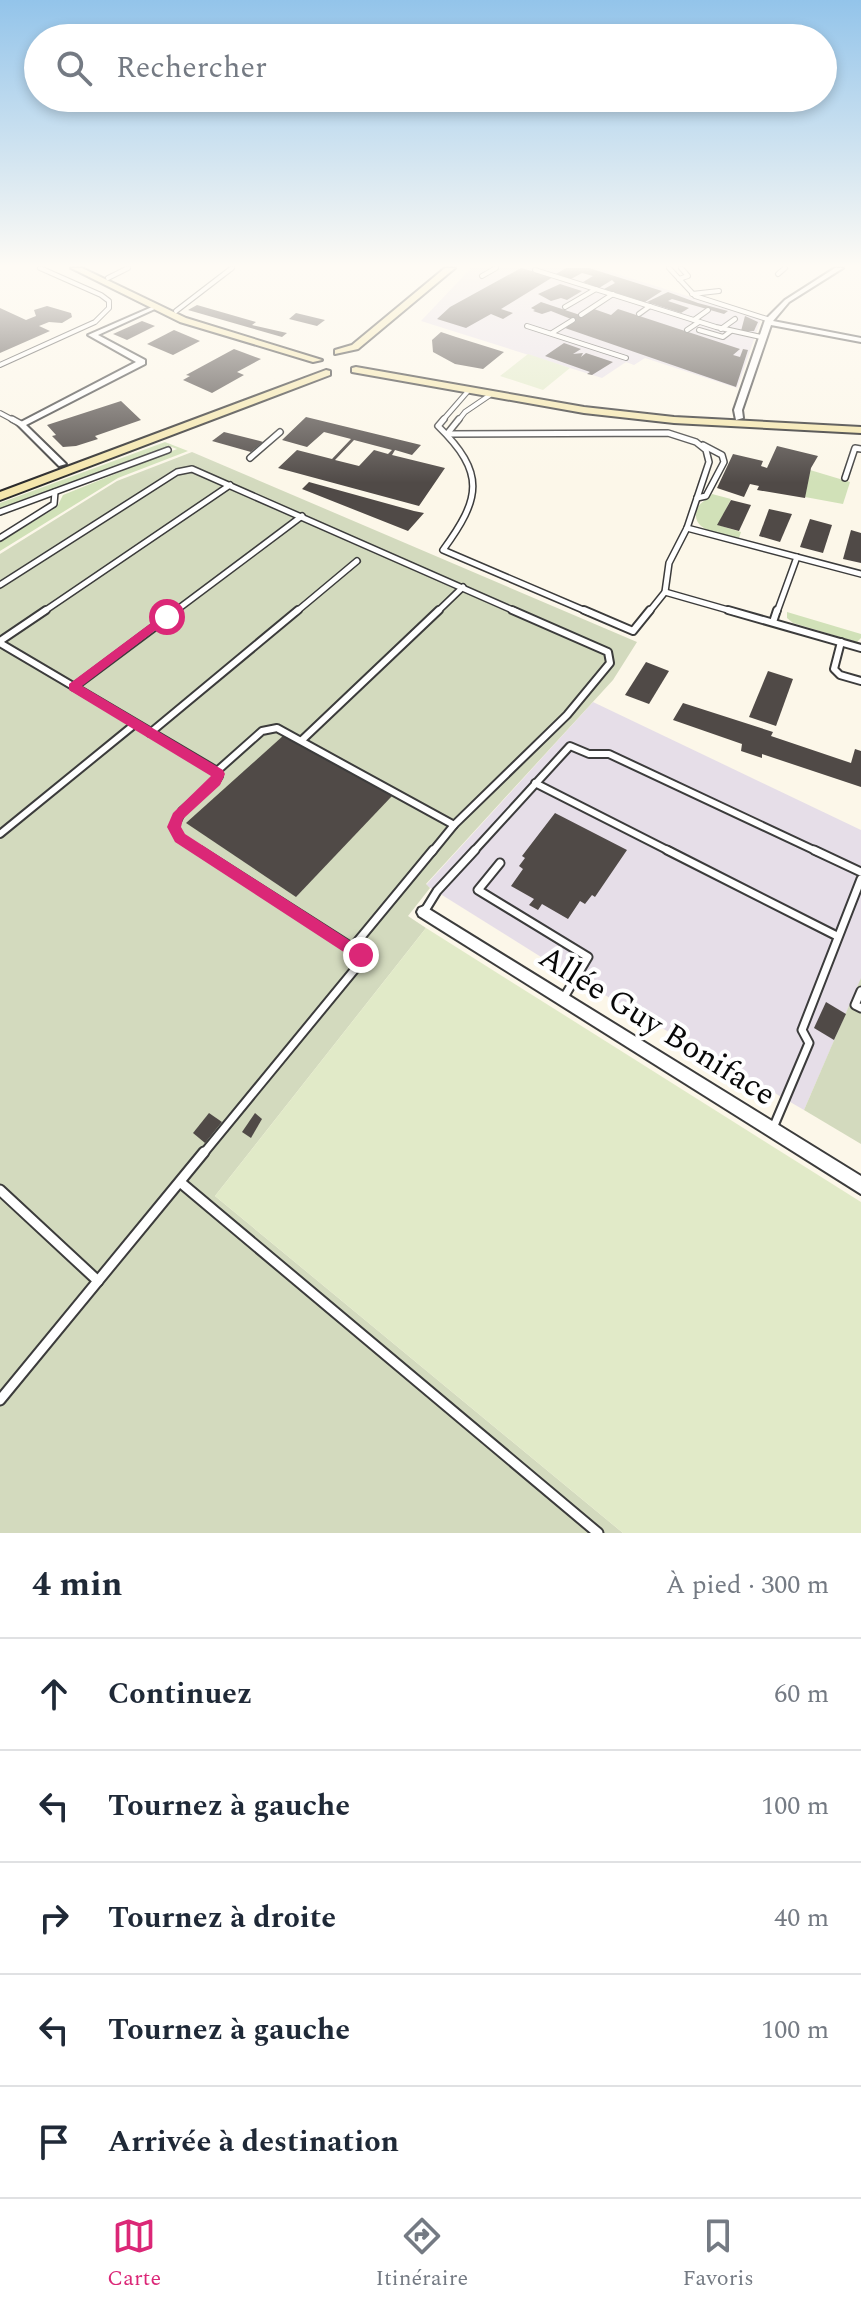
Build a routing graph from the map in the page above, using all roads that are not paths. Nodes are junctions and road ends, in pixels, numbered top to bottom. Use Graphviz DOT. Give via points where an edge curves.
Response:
graph roads {
  1 [pos="56,340"];
  2 [pos="100,340"];
  3 [pos="243,340"];
  4 [pos="258,340"];
  5 [pos="364,340"];
  6 [pos="380,340"];
  7 [pos="563,340"];
  8 [pos="760,340"];
  9 [pos="338,352"];
  10 [pos="626,358"];
  11 [pos="321,364"];
  12 [pos="0,365"];
  13 [pos="351,367"];
  14 [pos="469,390"];
  15 [pos="490,395"];
  16 [pos="0,413"];
  17 [pos="625,414"];
  18 [pos="739,418"];
  19 [pos="21,424"];
  20 [pos="861,428"];
  21 [pos="280,432"];
  22 [pos="447,434"];
  23 [pos="696,442"];
  24 [pos="861,449"];
  25 [pos="168,450"];
  26 [pos="250,458"];
  27 [pos="65,467"];
  28 [pos="845,478"];
  29 [pos="230,485"];
  30 [pos="4,489"];
  31 [pos="55,492"];
  32 [pos="696,498"];
  33 [pos="0,512"];
  34 [pos="302,516"];
  35 [pos="687,528"];
  36 [pos="0,538"];
  37 [pos="797,557"];
  38 [pos="357,561"];
  39 [pos="861,574"];
  40 [pos="0,585"];
  41 [pos="463,587"];
  42 [pos="665,592"];
  43 [pos="773,622"];
  44 [pos="841,642"];
  45 [pos="2,645"];
  46 [pos="861,648"];
  47 [pos="861,681"];
  48 [pos="74,687"];
  49 [pos="135,724"];
  50 [pos="150,733"];
  51 [pos="302,740"];
  52 [pos="217,771"];
  53 [pos="535,783"];
  54 [pos="454,825"];
  55 [pos="0,834"];
  56 [pos="500,863"];
  57 [pos="861,872"];
  58 [pos="861,879"];
  59 [pos="424,912"];
  60 [pos="837,936"];
  61 [pos="352,948"];
  62 [pos="861,991"];
  63 [pos="563,999"];
  64 [pos="861,1008"];
  65 [pos="771,1131"];
  66 [pos="180,1182"];
  67 [pos="861,1186"];
  68 [pos="0,1190"];
  69 [pos="98,1281"];
  70 [pos="0,1400"];
  71 [pos="598,1533"];
  1 -- 12 [label="lane"];
  2 -- 19 [label="street" via="142,362"];
  3 -- 11 [label="main road"];
  4 -- 11 [label="main road"];
  5 -- 9 [label="main road"];
  6 -- 13 [label="main road"];
  7 -- 10 [label="lane"];
  8 -- 18 [label="street"];
  9 -- 11 [label="main road"];
  9 -- 13 [label="main road"];
  11 -- 13 [label="main road"];
  11 -- 27 [label="main road"];
  13 -- 14 [label="main road"];
  14 -- 15 [label="main road"];
  14 -- 22 [label="lane" via="438,426"];
  15 -- 17 [label="main road"];
  15 -- 22 [label="lane" via="465,412"];
  16 -- 19 [label="lane"];
  17 -- 18 [label="main road"];
  17 -- 20 [label="main road"];
  18 -- 20 [label="main road"];
  19 -- 27 [label="street"];
  21 -- 26 [label="lane"];
  22 -- 23 [label="lane" via="657,432"];
  22 -- 42 [label="lane" via="464,455 477,491 473,506 443,550 633,631"];
  23 -- 32 [label="lane" via="706,450 709,462"];
  23 -- 32 [label="lane" via="722,455 724,462 706,496"];
  24 -- 28 [label="lane" via="855,448"];
  25 -- 31 [label="lane"];
  27 -- 30 [label="main road"];
  29 -- 34 [label="lane"];
  29 -- 40 [label="lane" via="196,470 177,472"];
  29 -- 45 [label="lane"];
  31 -- 33 [label="lane"];
  31 -- 36 [label="lane" via="54,504"];
  32 -- 35 [label="lane"];
  34 -- 41 [label="lane"];
  34 -- 48 [label="lane"];
  35 -- 37 [label="lane"];
  35 -- 42 [label="lane" via="669,563"];
  37 -- 39 [label="lane"];
  37 -- 43 [label="lane"];
  38 -- 50 [label="lane"];
  41 -- 51 [label="lane"];
  41 -- 54 [label="lane" via="604,649 611,659 567,715"];
  42 -- 43 [label="lane"];
  43 -- 44 [label="lane"];
  44 -- 46 [label="lane"];
  44 -- 47 [label="lane" via="834,669"];
  45 -- 48 [label="lane"];
  48 -- 49 [label="lane"];
  49 -- 50 [label="lane"];
  49 -- 55 [label="lane"];
  50 -- 52 [label="lane"];
  51 -- 52 [label="lane" via="282,729 267,729"];
  51 -- 54 [label="lane"];
  52 -- 61 [label="lane" via="216,781 177,817 177,836"];
  53 -- 57 [label="lane" via="570,746 589,754 609,754"];
  53 -- 59 [label="lane"];
  53 -- 60 [label="lane"];
  54 -- 61 [label="lane"];
  56 -- 63 [label="lane" via="478,890 588,957"];
  58 -- 60 [label="lane"];
  59 -- 63 [label="street, Allée Guy Boniface"];
  60 -- 65 [label="lane" via="802,1030 809,1043"];
  61 -- 66 [label="lane" via="361,955 357,967"];
  62 -- 64 [label="lane" via="855,1005"];
  63 -- 65 [label="street, Allée Guy Boniface"];
  65 -- 67 [label="street, Allée Guy Boniface"];
  66 -- 69 [label="lane"];
  66 -- 71 [label="lane"];
  68 -- 69 [label="lane"];
  69 -- 70 [label="lane"];
}
